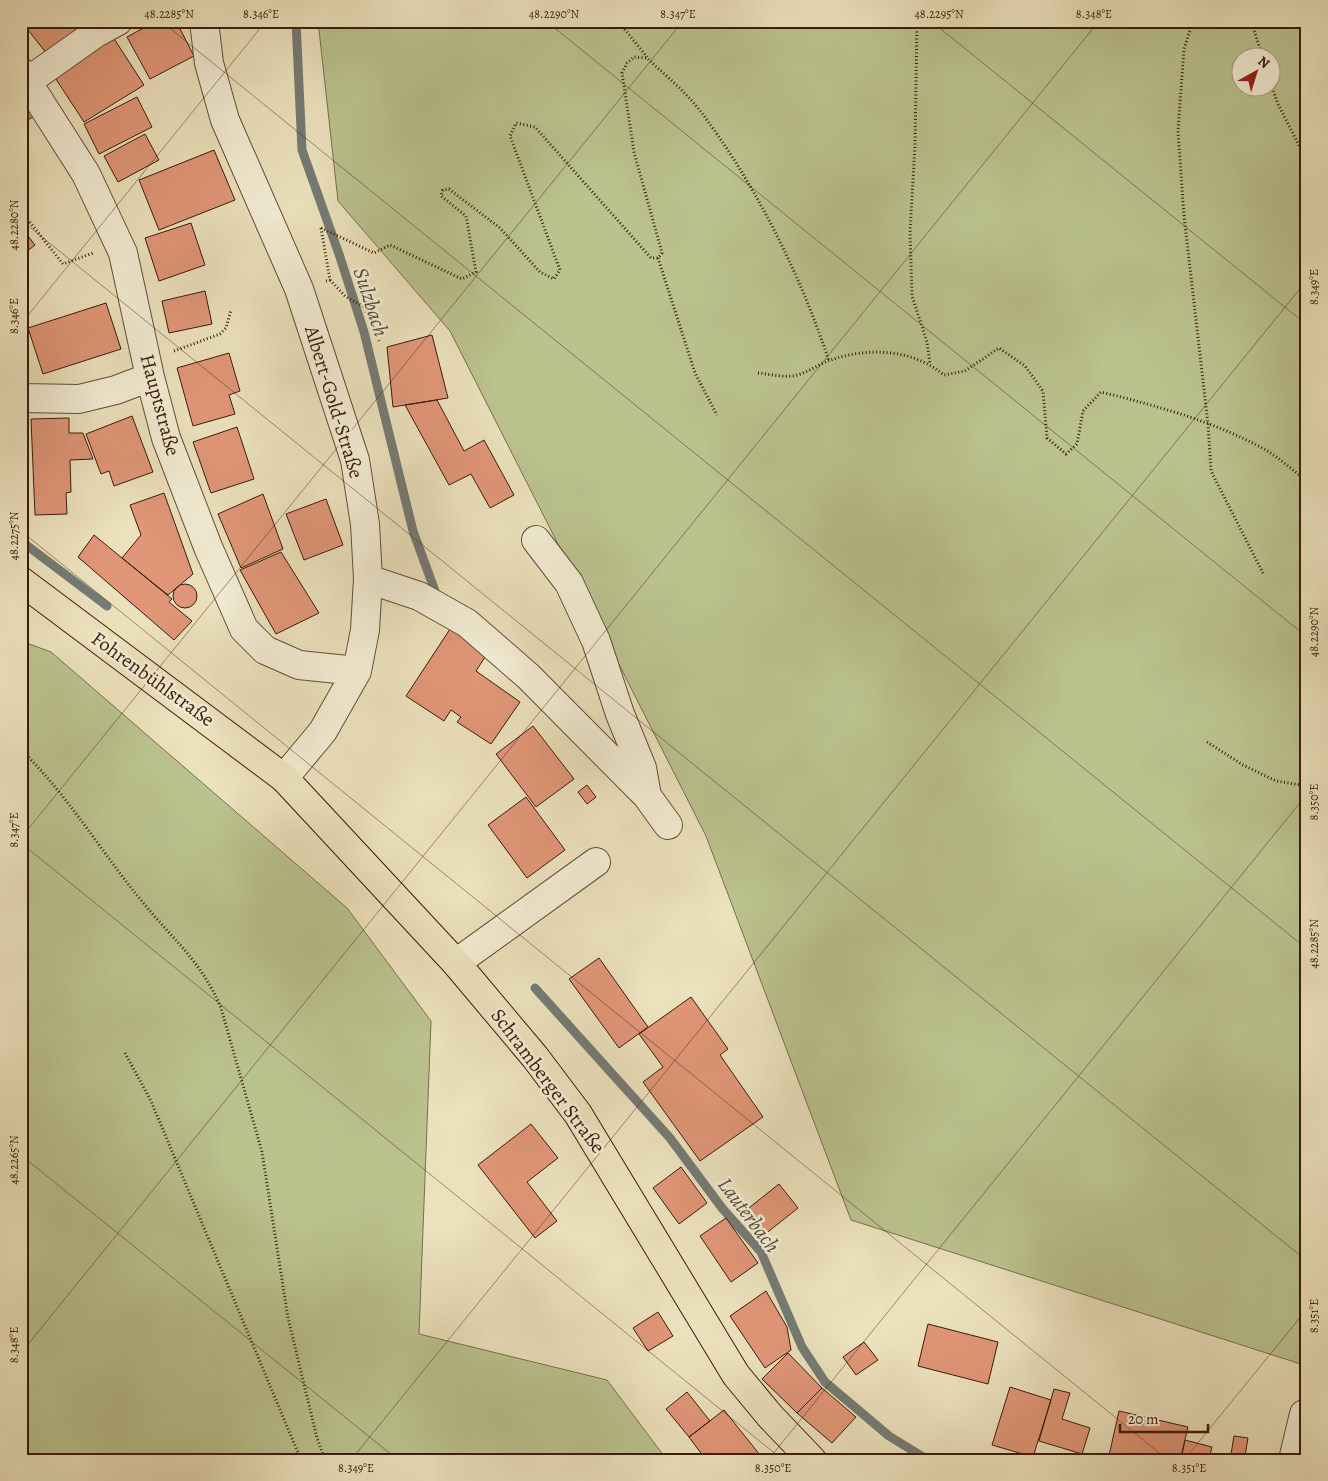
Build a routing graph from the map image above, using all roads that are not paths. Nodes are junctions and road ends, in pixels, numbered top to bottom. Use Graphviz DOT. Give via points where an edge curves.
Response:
graph roads {
  1 [pos="118,21"];
  2 [pos="204,21"];
  3 [pos="25,77"];
  4 [pos="150,377"];
  5 [pos="21,398"];
  6 [pos="536,540"];
  7 [pos="368,579"];
  8 [pos="21,581"];
  9 [pos="357,671"];
  10 [pos="284,778"];
  11 [pos="647,796"];
  12 [pos="668,825"];
  13 [pos="596,862"];
  14 [pos="456,964"];
  15 [pos="1304,1414"];
  16 [pos="806,1457"];
  17 [pos="1293,1460"];
  1 -- 3 [label="street"];
  2 -- 7 [label="street, Albert-Gold-Straße" via="209,63 225,120 299,289 355,460 365,524"];
  3 -- 4 [label="street, Hauptstraße" via="86,174 123,253"];
  4 -- 5 [label="street" via="79,399"];
  4 -- 9 [label="street, Hauptstraße" via="170,447 244,629 265,650 299,665"];
  6 -- 11 [label="street" via="569,583 596,641 642,768"];
  7 -- 9 [label="street, Albert-Gold-Straße" via="365,630"];
  7 -- 11 [label="street" via="419,596 466,623 528,676"];
  8 -- 10 [label="main road, Fohrenbühlstraße"];
  9 -- 10 [label="street, Albert-Gold-Straße" via="323,731"];
  10 -- 14 [label="main road, Schramberger Straße"];
  11 -- 12 [label="street"];
  13 -- 14 [label="street"];
  14 -- 16 [label="main road, Schramberger Straße" via="535,1057 578,1114 736,1375"];
  15 -- 17 [label="street"];
}
